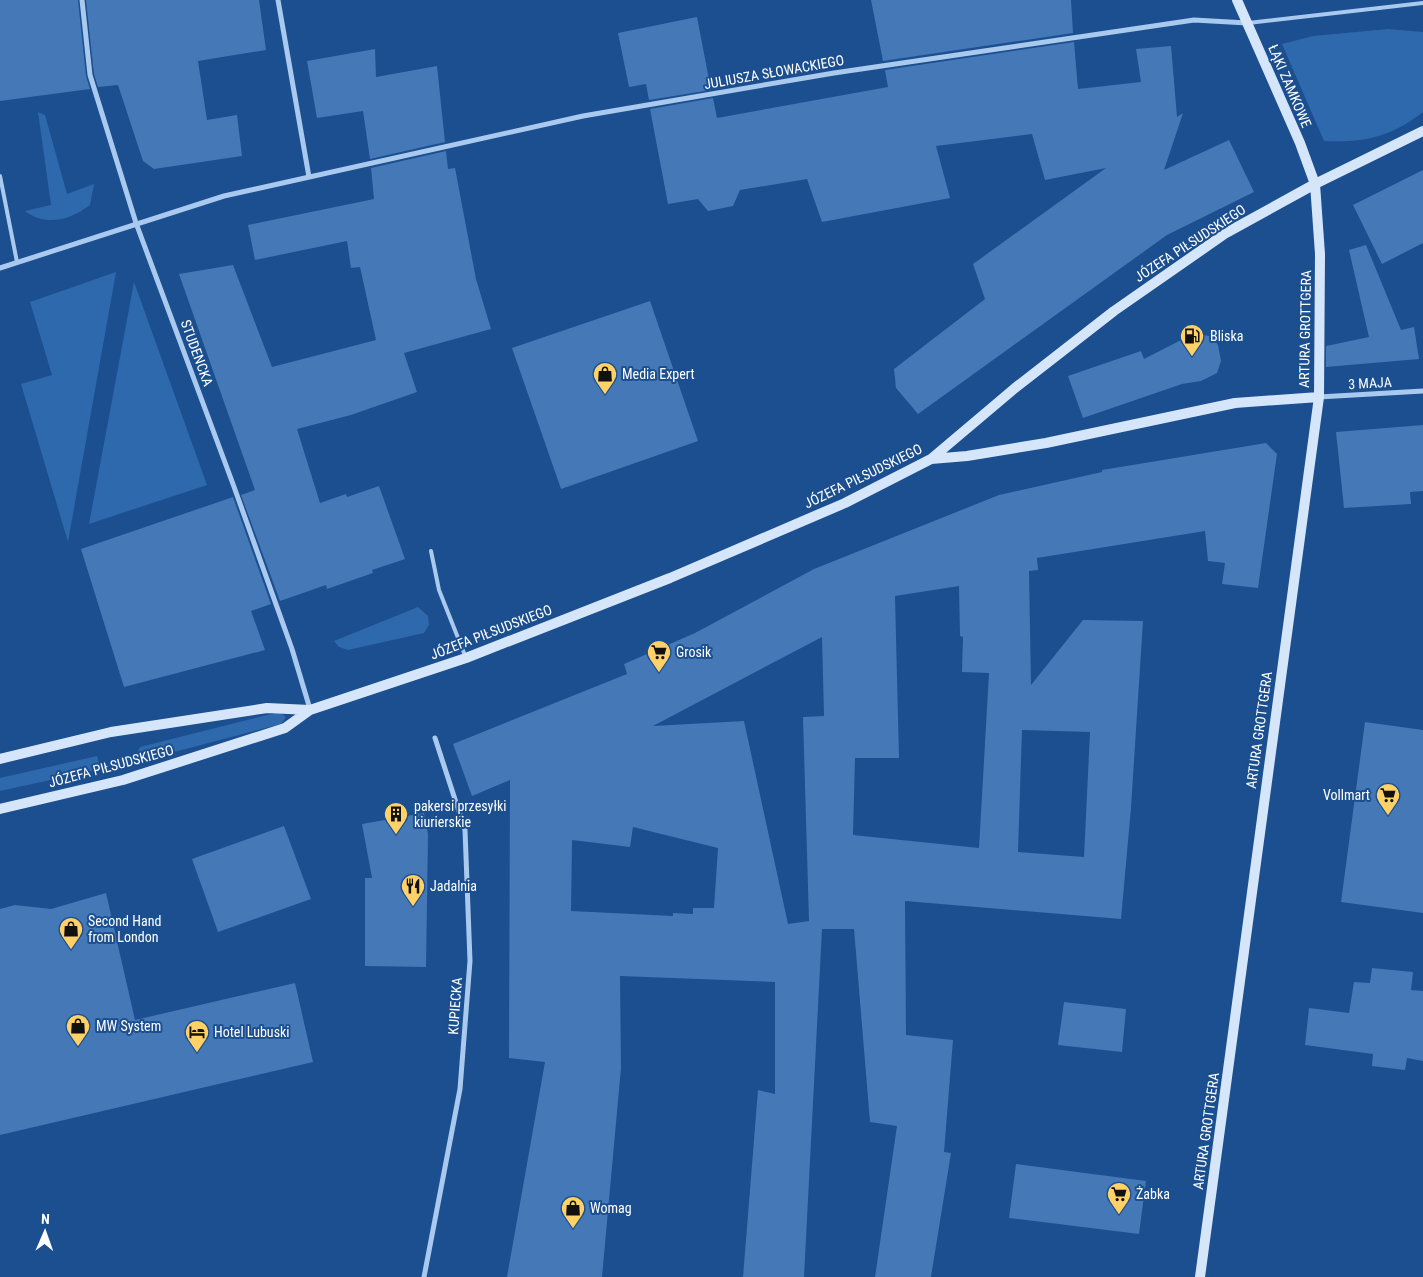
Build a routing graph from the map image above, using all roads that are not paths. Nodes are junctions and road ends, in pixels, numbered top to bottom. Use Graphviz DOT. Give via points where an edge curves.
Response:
graph roads {
  1 [pos="82,0"];
  2 [pos="278,0"];
  3 [pos="1237,0"];
  4 [pos="1423,3"];
  5 [pos="1248,23"];
  6 [pos="1423,131"];
  7 [pos="0,176"];
  8 [pos="309,177"];
  9 [pos="1315,184"];
  10 [pos="136,223"];
  11 [pos="17,262"];
  12 [pos="0,268"];
  13 [pos="1423,391"];
  14 [pos="1319,397"];
  15 [pos="931,459"];
  16 [pos="431,551"];
  17 [pos="466,658"];
  18 [pos="310,710"];
  19 [pos="435,738"];
  20 [pos="0,759"];
  21 [pos="0,809"];
  22 [pos="424,1277"];
  23 [pos="1200,1277"];
  1 -- 10 [label="street, STUDENCKA" via="90,75"];
  2 -- 8 [label="street"];
  3 -- 5 [label="street, ŁĄKI ZAMKOWE"];
  4 -- 5 [label="lane"];
  5 -- 8 [label="street, JULIUSZA SŁOWACKIEGO" via="1194,20 817,76 583,116"];
  5 -- 9 [label="street, ŁĄKI ZAMKOWE"];
  6 -- 9 [label="street, JÓZEFA PIŁSUDSKIEGO"];
  7 -- 11 [label="lane"];
  8 -- 10 [label="street, JULIUSZA SŁOWACKIEGO" via="224,196"];
  9 -- 14 [label="street, ARTURA GROTTGERA" via="1320,254"];
  9 -- 15 [label="street, JÓZEFA PIŁSUDSKIEGO" via="1226,233 1180,263 1015,388"];
  10 -- 11 [label="street, JULIUSZA SŁOWACKIEGO"];
  10 -- 18 [label="street, STUDENCKA" via="292,649"];
  11 -- 12 [label="street, JULIUSZA SŁOWACKIEGO"];
  13 -- 14 [label="street, 3 MAJA"];
  14 -- 15 [label="street" via="1235,403 1046,443"];
  14 -- 23 [label="street, ARTURA GROTTGERA"];
  15 -- 17 [label="street, JÓZEFA PIŁSUDSKIEGO" via="845,503 670,578"];
  16 -- 17 [label="lane" via="440,590"];
  17 -- 18 [label="street, JÓZEFA PIŁSUDSKIEGO"];
  18 -- 20 [label="street, JÓZEFA PIŁSUDSKIEGO" via="267,708 111,732"];
  18 -- 21 [label="street, JÓZEFA PIŁSUDSKIEGO" via="284,728 123,780"];
  19 -- 22 [label="street, KUPIECKA" via="465,830 470,961 460,1089"];
}
